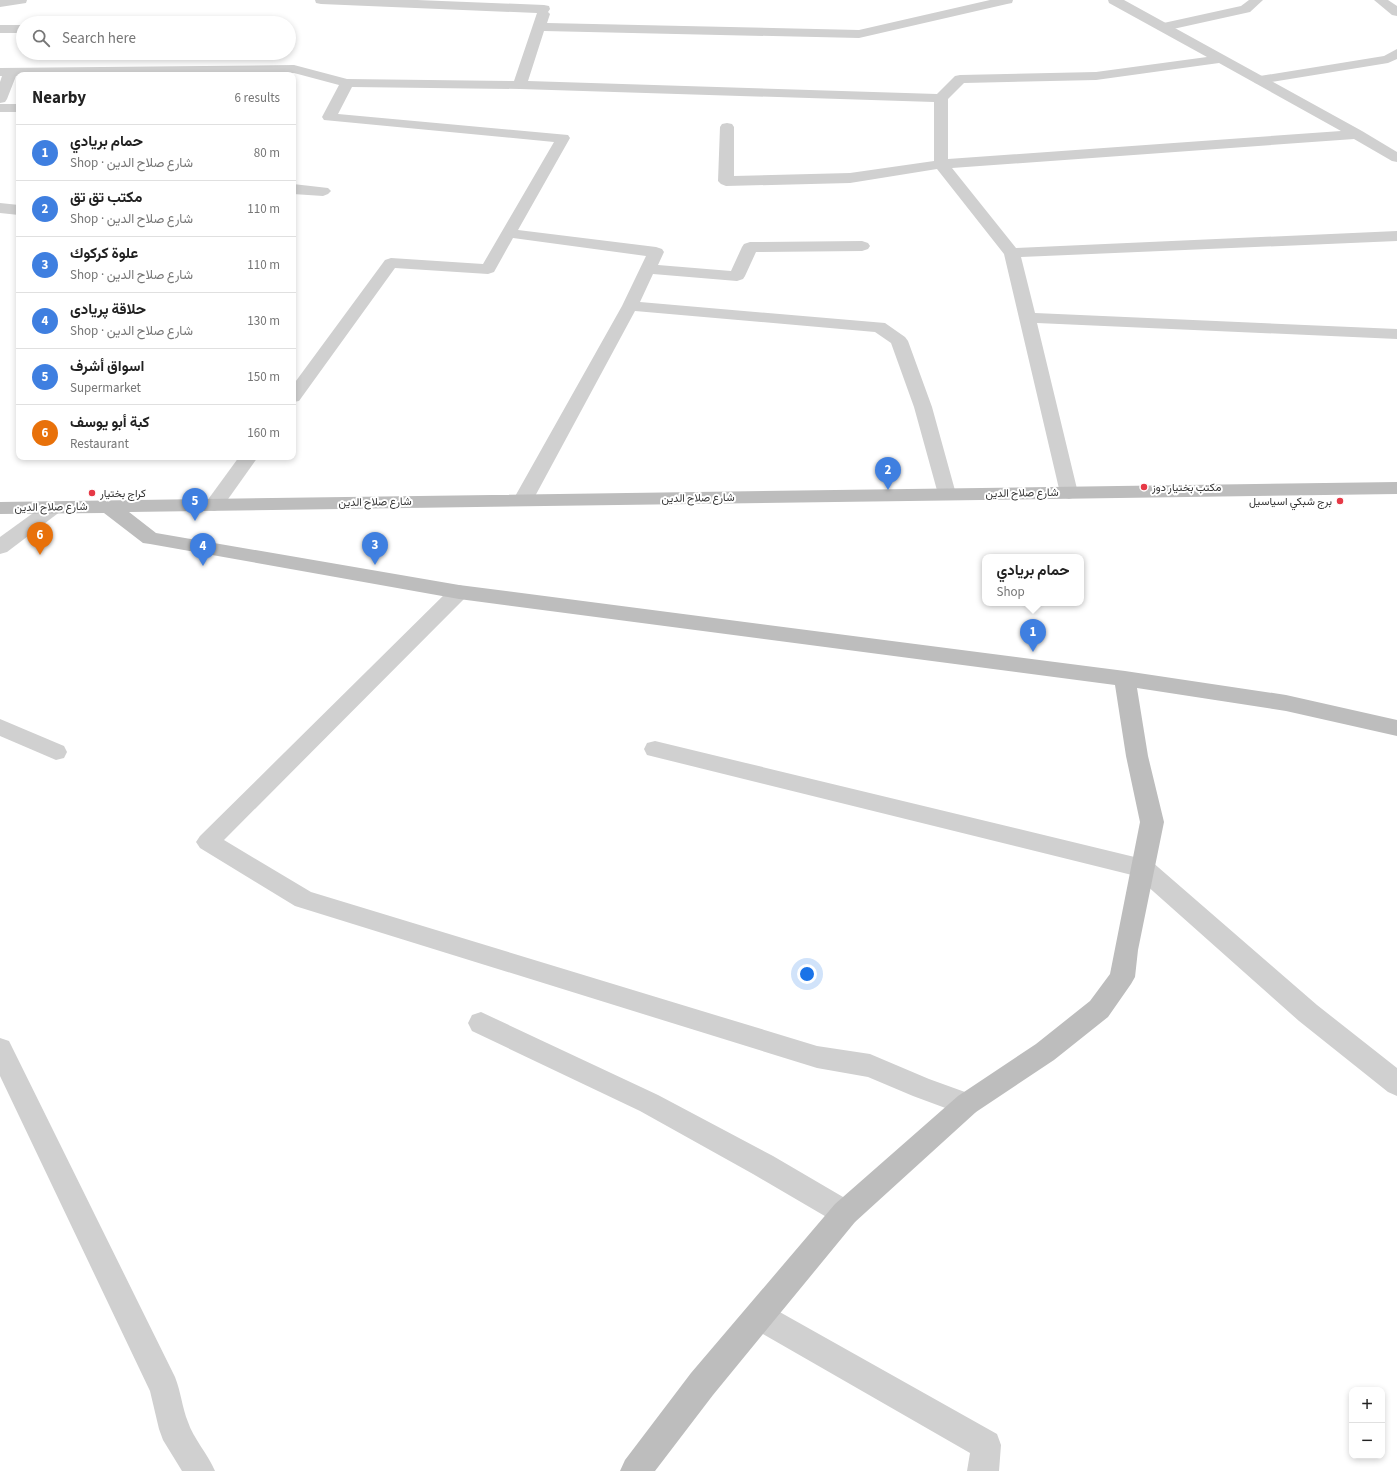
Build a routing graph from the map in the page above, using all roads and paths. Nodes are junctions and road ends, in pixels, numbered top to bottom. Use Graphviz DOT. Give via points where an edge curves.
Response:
graph roads {
  1 [pos="21,0"];
  2 [pos="321,0"];
  3 [pos="1007,0"];
  4 [pos="1114,0"];
  5 [pos="1257,0"];
  6 [pos="1380,0"];
  7 [pos="0,3"];
  8 [pos="546,4"];
  9 [pos="1397,12"];
  10 [pos="538,27"];
  11 [pos="1164,27"];
  12 [pos="0,28"];
  13 [pos="16,29"];
  14 [pos="1397,53"];
  15 [pos="1221,59"];
  16 [pos="5,72"];
  17 [pos="1260,80"];
  18 [pos="346,83"];
  19 [pos="520,86"];
  20 [pos="941,98"];
  21 [pos="0,99"];
  22 [pos="0,108"];
  23 [pos="16,108"];
  24 [pos="727,128"];
  25 [pos="1357,134"];
  26 [pos="1397,158"];
  27 [pos="941,164"];
  28 [pos="296,189"];
  29 [pos="323,191"];
  30 [pos="0,208"];
  31 [pos="16,210"];
  32 [pos="508,233"];
  33 [pos="1397,236"];
  34 [pos="862,246"];
  35 [pos="1012,253"];
  36 [pos="648,269"];
  37 [pos="630,306"];
  38 [pos="1027,318"];
  39 [pos="1397,334"];
  40 [pos="296,392"];
  41 [pos="247,460"];
  42 [pos="1397,488"];
  43 [pos="1069,493"];
  44 [pos="947,494"];
  45 [pos="523,500"];
  46 [pos="214,505"];
  47 [pos="108,506"];
  48 [pos="54,507"];
  49 [pos="0,508"];
  50 [pos="0,547"];
  51 [pos="459,592"];
  52 [pos="1125,679"];
  53 [pos="0,727"];
  54 [pos="1397,728"];
  55 [pos="654,749"];
  56 [pos="56,752"];
  57 [pos="1143,868"];
  58 [pos="481,1023"];
  59 [pos="0,1049"];
  60 [pos="1397,1084"];
  61 [pos="967,1104"];
  62 [pos="845,1212"];
  63 [pos="759,1316"];
  64 [pos="199,1471"];
  65 [pos="636,1471"];
  66 [pos="983,1471"];
  1 -- 7 [label="street"];
  2 -- 8 [label="street"];
  3 -- 10 [label="street" via="859,34"];
  4 -- 11 [label="street"];
  5 -- 11 [label="street" via="1244,9"];
  6 -- 9 [label="street"];
  8 -- 10 [label="street"];
  10 -- 19 [label="street"];
  11 -- 15 [label="street"];
  12 -- 13 [label="street"];
  14 -- 17 [label="street" via="1388,59"];
  15 -- 17 [label="street"];
  15 -- 20 [label="street" via="1096,76 960,79"];
  16 -- 18 [label="street" via="294,69"];
  16 -- 21 [label="street"];
  17 -- 25 [label="street"];
  18 -- 19 [label="street"];
  18 -- 32 [label="street" via="330,117 563,138"];
  19 -- 20 [label="street"];
  20 -- 27 [label="street"];
  22 -- 23 [label="street"];
  24 -- 27 [label="street" via="726,181 850,178"];
  25 -- 26 [label="street"];
  25 -- 27 [label="street"];
  27 -- 35 [label="street"];
  28 -- 29 [label="street"];
  30 -- 31 [label="street"];
  32 -- 36 [label="street" via="656,252"];
  32 -- 40 [label="street" via="488,269 391,263"];
  33 -- 35 [label="street"];
  34 -- 36 [label="street" via="750,247 737,276"];
  35 -- 38 [label="street"];
  36 -- 37 [label="street"];
  37 -- 44 [label="street" via="879,327 899,341 923,407"];
  37 -- 45 [label="street"];
  38 -- 39 [label="street"];
  38 -- 43 [label="street"];
  41 -- 46 [label="street"];
  42 -- 43 [label="street, شارع صلاح الدين"];
  43 -- 44 [label="street, شارع صلاح الدين"];
  44 -- 45 [label="street, شارع صلاح الدين"];
  45 -- 46 [label="street, شارع صلاح الدين"];
  46 -- 47 [label="street, شارع صلاح الدين"];
  47 -- 48 [label="street, شارع صلاح الدين"];
  47 -- 51 [label="street" via="150,538"];
  48 -- 49 [label="street, شارع صلاح الدين"];
  48 -- 50 [label="street"];
  51 -- 52 [label="street"];
  51 -- 61 [label="street" via="208,842 303,899 817,1057 870,1066"];
  52 -- 54 [label="street" via="1286,703"];
  52 -- 57 [label="street" via="1137,756 1152,822"];
  53 -- 56 [label="street"];
  55 -- 57 [label="street"];
  57 -- 60 [label="street" via="1308,1013"];
  57 -- 61 [label="street" via="1122,977 1099,1009 1045,1052"];
  58 -- 62 [label="street" via="649,1103"];
  59 -- 64 [label="street" via="164,1388 174,1429"];
  61 -- 62 [label="street"];
  62 -- 63 [label="street"];
  63 -- 65 [label="street" via="702,1384"];
  63 -- 66 [label="street" via="986,1445"];
}
